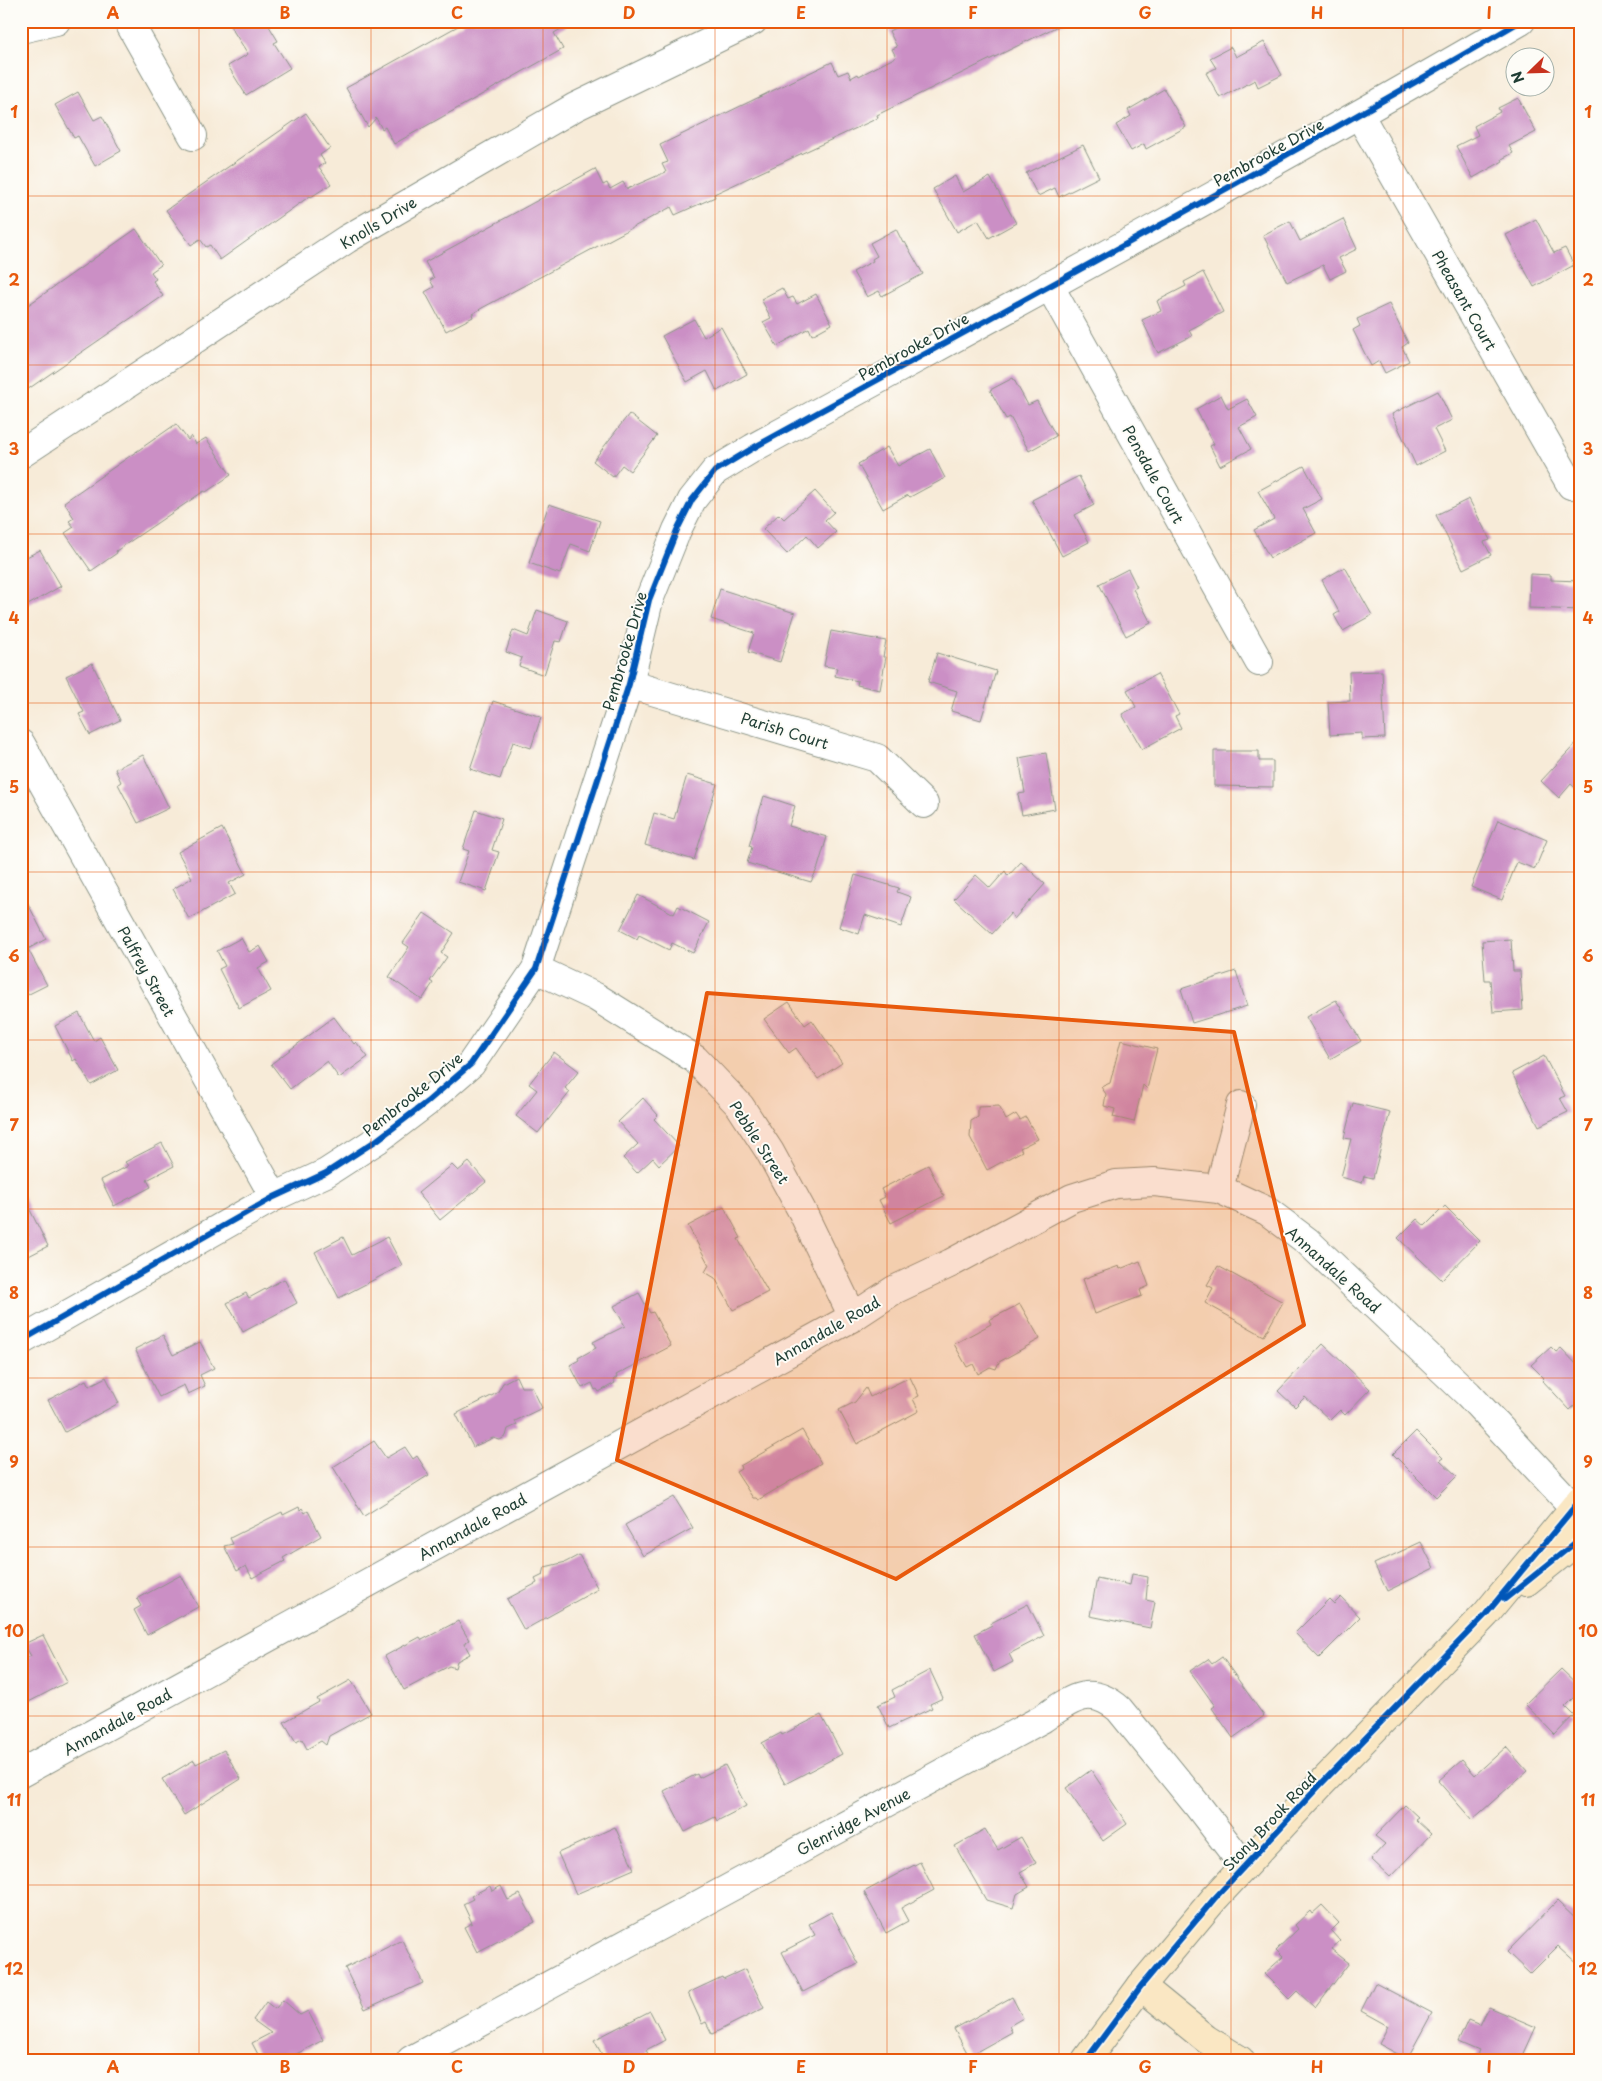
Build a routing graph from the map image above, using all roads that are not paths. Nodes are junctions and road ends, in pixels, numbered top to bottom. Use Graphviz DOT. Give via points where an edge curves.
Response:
graph roads {
  1 [pos="56,21"];
  2 [pos="128,21"];
  3 [pos="753,21"];
  4 [pos="1522,21"];
  5 [pos="21,29"];
  6 [pos="1360,116"];
  7 [pos="193,136"];
  8 [pos="1049,285"];
  9 [pos="21,454"];
  10 [pos="1571,485"];
  11 [pos="1258,662"];
  12 [pos="629,684"];
  13 [pos="21,744"];
  14 [pos="924,804"];
  15 [pos="536,969"];
  16 [pos="1241,1105"];
  17 [pos="1219,1189"];
  18 [pos="274,1198"];
  19 [pos="853,1317"];
  20 [pos="21,1341"];
  21 [pos="1578,1507"];
  22 [pos="1581,1538"];
  23 [pos="1486,1614"];
  24 [pos="21,1774"];
  25 [pos="1244,1866"];
  26 [pos="1141,1986"];
  27 [pos="411,2060"];
  28 [pos="1086,2060"];
  29 [pos="1240,2060"];
  1 -- 5 [label="street"];
  2 -- 7 [label="street"];
  3 -- 9 [label="street, Knolls Drive" via="575,107 347,239"];
  4 -- 6 [label="street, Pembrooke Drive"];
  6 -- 8 [label="street, Pembrooke Drive"];
  6 -- 10 [label="street, Pheasant Court"];
  8 -- 11 [label="street, Pensdale Court"];
  8 -- 12 [label="street, Pembrooke Drive" via="715,471 692,500 677,530 650,600"];
  12 -- 14 [label="street, Parish Court" via="878,758"];
  12 -- 15 [label="street, Pembrooke Drive"];
  13 -- 18 [label="street, Palfrey Street"];
  15 -- 18 [label="street, Pembrooke Drive" via="471,1064 377,1140 326,1173"];
  15 -- 19 [label="street, Pebble Street" via="596,997 695,1059 740,1106 802,1211"];
  16 -- 17 [label="street"];
  17 -- 19 [label="street, Annandale Road" via="1144,1182 1116,1184 1072,1198 894,1290"];
  17 -- 21 [label="street, Annandale Road" via="1267,1212 1307,1242 1468,1394"];
  18 -- 20 [label="street, Pembrooke Drive"];
  19 -- 24 [label="street, Annandale Road"];
  21 -- 23 [label="main road, Stony Brook Road"];
  22 -- 23 [label="main road, Stony Brook Road"];
  23 -- 25 [label="main road, Stony Brook Road"];
  25 -- 26 [label="main road, Stony Brook Road"];
  25 -- 27 [label="street, Glenridge Avenue" via="1119,1709 1097,1695 1083,1696"];
  26 -- 28 [label="main road, Stony Brook Road"];
  26 -- 29 [label="main road" via="1206,2039"];
}
